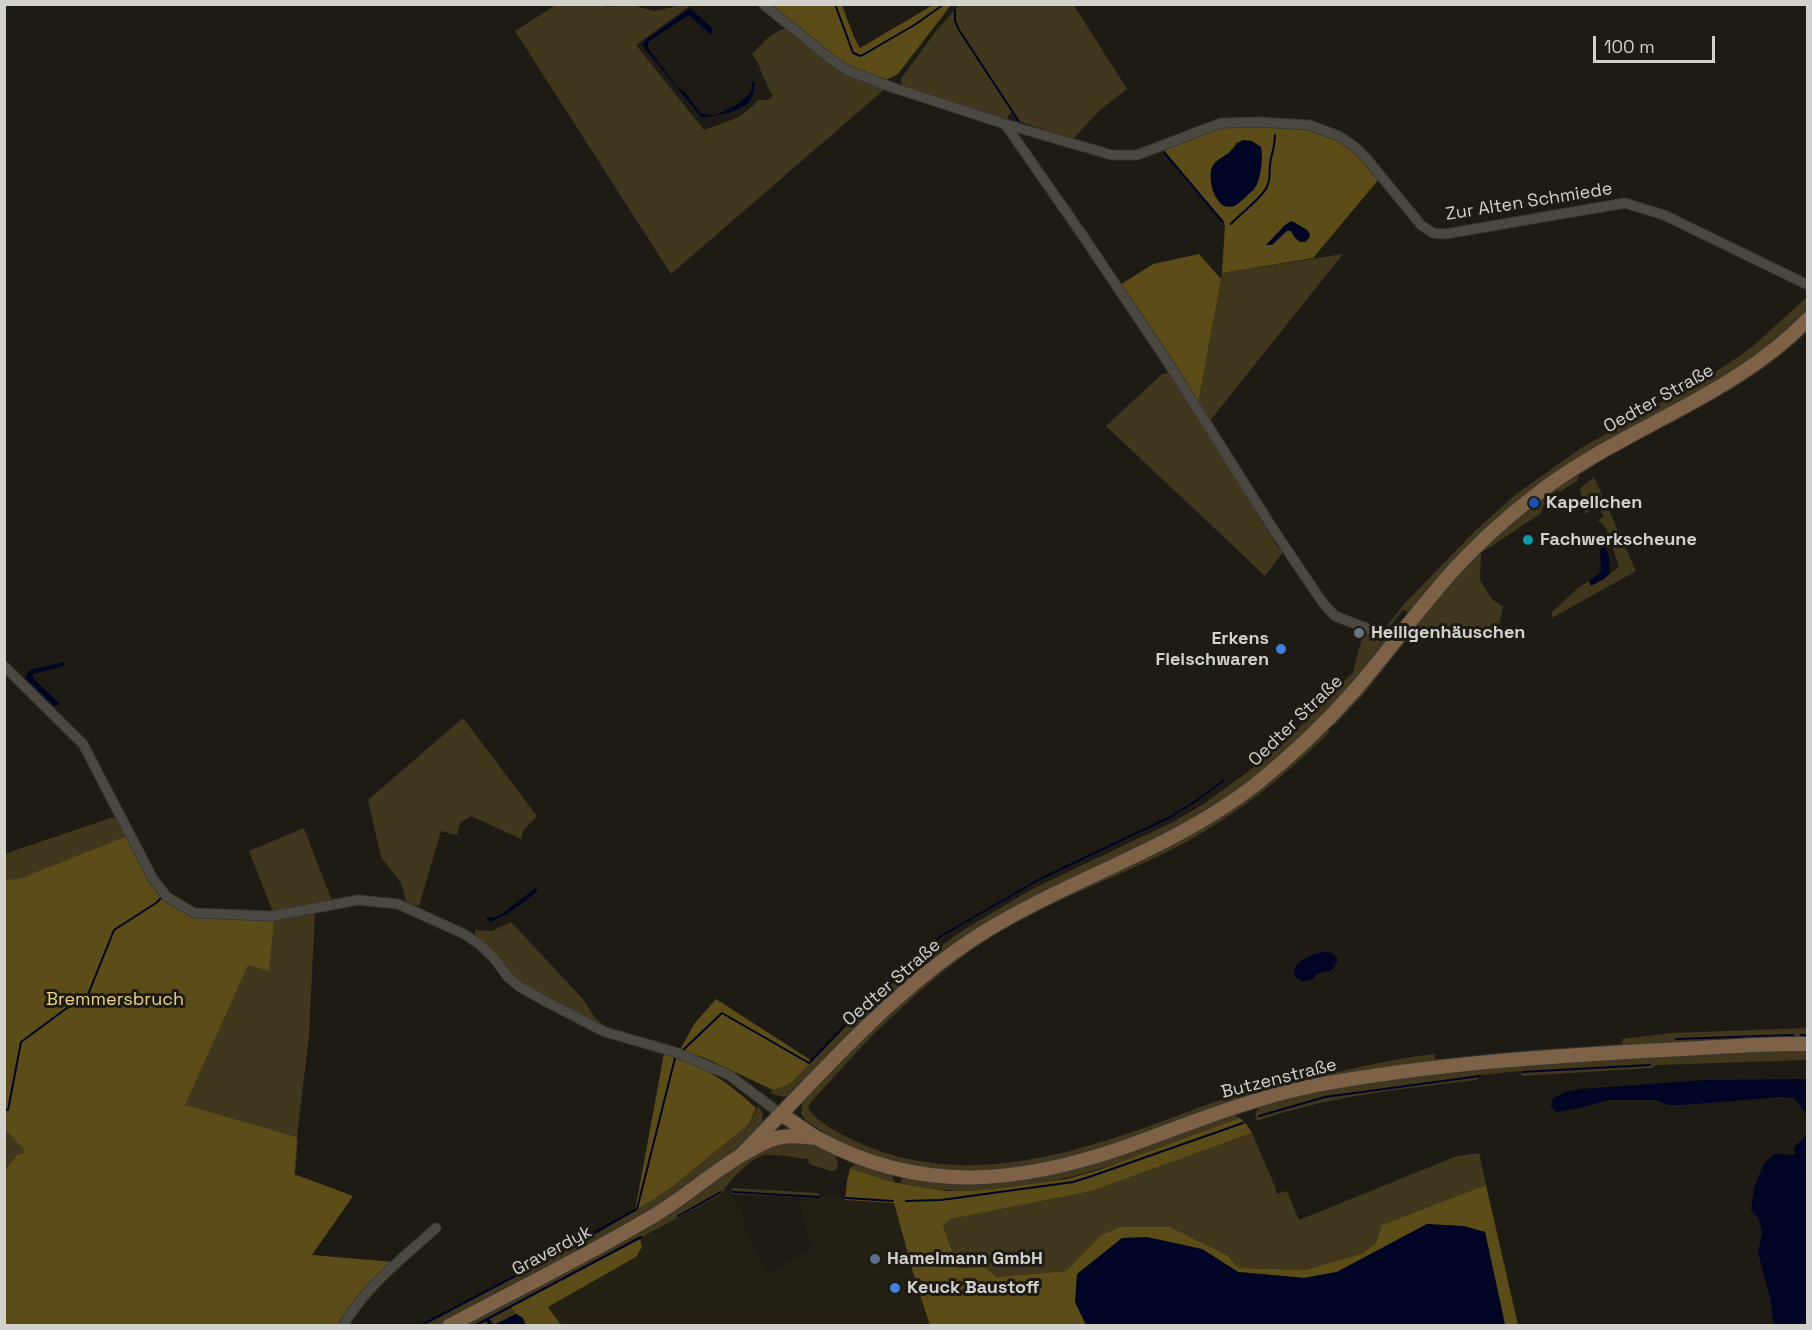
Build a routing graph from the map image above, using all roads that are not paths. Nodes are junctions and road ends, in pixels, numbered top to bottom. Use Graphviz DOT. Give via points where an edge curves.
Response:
graph roads {
  1 [pos="763,4"];
  2 [pos="1005,124"];
  3 [pos="1808,285"];
  4 [pos="1808,319"];
  5 [pos="1397,640"];
  6 [pos="4,666"];
  7 [pos="1808,1044"];
  8 [pos="777,1111"];
  9 [pos="818,1138"];
  10 [pos="740,1156"];
  11 [pos="436,1227"];
  12 [pos="343,1326"];
  13 [pos="449,1326"];
  1 -- 2 [label="street, Zur Alten Schmiede" via="847,70"];
  2 -- 3 [label="street, Zur Alten Schmiede" via="1112,155 1137,155 1221,123 1309,124 1355,147 1421,225 1433,233 1625,203 1664,215"];
  2 -- 5 [label="street" via="1082,233 1323,603 1335,616"];
  4 -- 5 [label="main road, Oedter Straße" via="1732,380 1590,458 1538,493 1483,539"];
  5 -- 8 [label="main road, Oedter Straße" via="1332,716 1254,786 1190,828 1012,916 961,947 872,1020"];
  6 -- 8 [label="street" via="83,744 153,879 167,897 194,913 272,916 358,900 398,904 472,939 507,976 543,1000 605,1032 675,1052 729,1074"];
  7 -- 9 [label="main road, Butzenstraße" via="1590,1054 1373,1076 1260,1099 1065,1166 991,1178 941,1177 900,1169"];
  8 -- 9 [label="main road, Butzenstraße"];
  8 -- 10 [label="main road"];
  9 -- 10 [label="main road" via="785,1136"];
  10 -- 13 [label="main road, Graverdyk" via="625,1233"];
  11 -- 12 [label="street" via="361,1299"];
}
